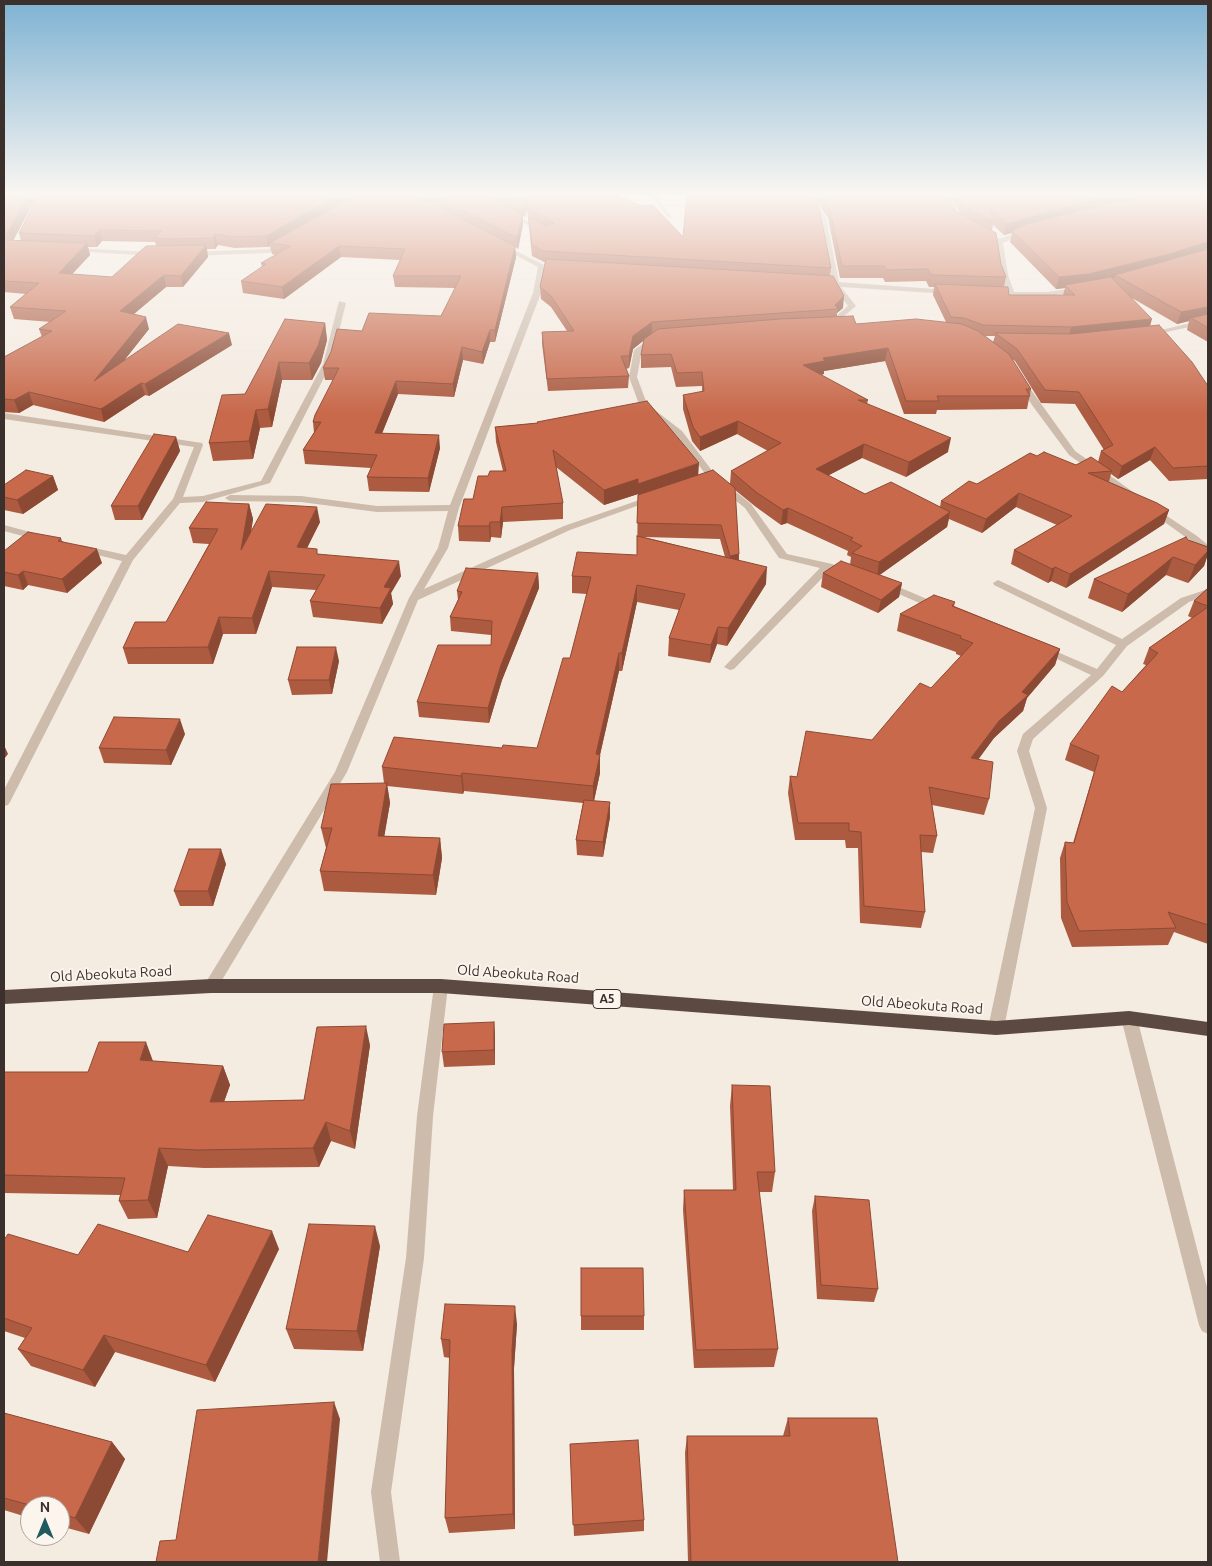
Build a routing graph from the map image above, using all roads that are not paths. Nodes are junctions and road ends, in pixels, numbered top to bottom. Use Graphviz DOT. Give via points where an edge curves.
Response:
graph roads {
  1 [pos="547,267"];
  2 [pos="833,267"];
  3 [pos="1003,267"];
  4 [pos="808,282"];
  5 [pos="836,285"];
  6 [pos="1086,288"];
  7 [pos="955,292"];
  8 [pos="983,293"];
  9 [pos="1011,294"];
  10 [pos="342,302"];
  11 [pos="1208,322"];
  12 [pos="845,325"];
  13 [pos="854,325"];
  14 [pos="836,326"];
  15 [pos="670,336"];
  16 [pos="1140,336"];
  17 [pos="1016,373"];
  18 [pos="4,416"];
  19 [pos="668,494"];
  20 [pos="203,499"];
  21 [pos="177,500"];
  22 [pos="454,508"];
  23 [pos="4,528"];
  24 [pos="50,540"];
  25 [pos="70,545"];
  26 [pos="1208,550"];
  27 [pos="128,559"];
  28 [pos="828,566"];
  29 [pos="854,574"];
  30 [pos="880,583"];
  31 [pos="998,583"];
  32 [pos="1208,592"];
  33 [pos="414,598"];
  34 [pos="948,611"];
  35 [pos="1123,644"];
  36 [pos="1036,647"];
  37 [pos="730,667"];
  38 [pos="1100,674"];
  39 [pos="4,802"];
  40 [pos="211,986"];
  41 [pos="441,986"];
  42 [pos="4,997"];
  43 [pos="1129,1018"];
  44 [pos="996,1028"];
  45 [pos="1208,1029"];
  46 [pos="1208,1325"];
  47 [pos="390,1562"];
  1 -- 22 [label="street"];
  2 -- 5 [label="street"];
  3 -- 9 [label="street"];
  4 -- 5 [label="street"];
  5 -- 7 [label="street"];
  5 -- 12 [label="street" via="852,306 839,317"];
  6 -- 9 [label="street" via="1047,294"];
  8 -- 9 [label="street"];
  10 -- 20 [label="street" via="327,364 265,483"];
  11 -- 16 [label="street"];
  12 -- 13 [label="street"];
  12 -- 14 [label="street"];
  15 -- 28 [label="street" via="655,338 638,350 633,377 643,405 679,434 709,480 748,506 783,556"];
  17 -- 26 [label="street" via="1072,453"];
  18 -- 21 [label="street" via="199,445"];
  19 -- 33 [label="street" via="567,528"];
  20 -- 21 [label="street"];
  20 -- 22 [label="street" via="301,499 376,509"];
  21 -- 27 [label="street"];
  22 -- 33 [label="street" via="443,548"];
  23 -- 24 [label="street"];
  25 -- 27 [label="street"];
  27 -- 39 [label="street"];
  28 -- 29 [label="street"];
  28 -- 37 [label="street"];
  30 -- 34 [label="street"];
  31 -- 35 [label="street"];
  32 -- 35 [label="street" via="1185,600"];
  33 -- 40 [label="street" via="341,772"];
  35 -- 38 [label="street"];
  36 -- 38 [label="street"];
  38 -- 44 [label="street" via="1027,737 1023,750 1041,808"];
  40 -- 41 [label="highway, Old Abeokuta Road / A5"];
  40 -- 42 [label="highway, Old Abeokuta Road / A5"];
  41 -- 44 [label="highway, Old Abeokuta Road / A5"];
  41 -- 47 [label="street" via="425,1116 415,1258 381,1492"];
  43 -- 44 [label="highway, Old Abeokuta Road / A5"];
  43 -- 45 [label="highway, Old Abeokuta Road / A5"];
  43 -- 46 [label="street"];
}
